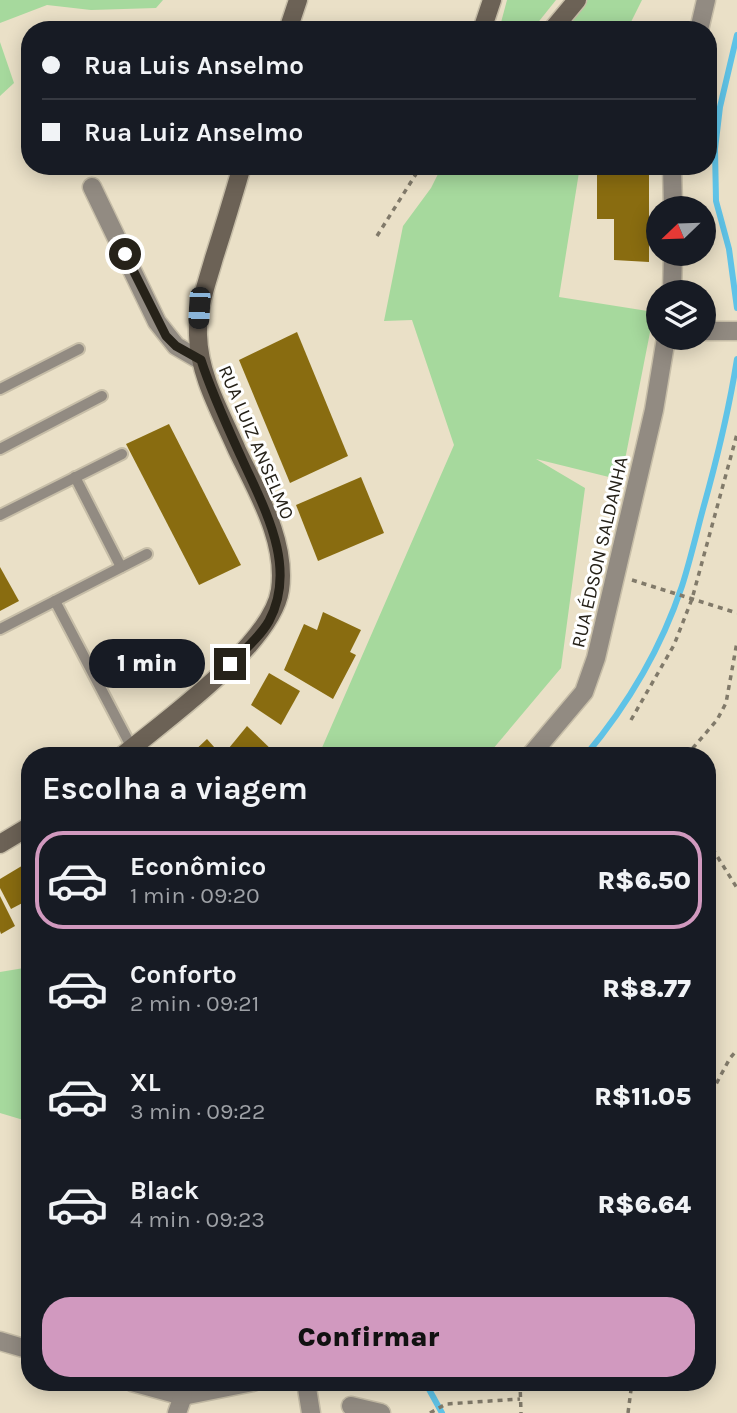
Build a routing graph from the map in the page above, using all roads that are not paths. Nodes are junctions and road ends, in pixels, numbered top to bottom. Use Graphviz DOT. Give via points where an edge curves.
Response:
graph roads {
  1 [pos="298,0"];
  2 [pos="492,0"];
  3 [pos="577,0"];
  4 [pos="706,0"];
  5 [pos="291,21"];
  6 [pos="485,21"];
  7 [pos="560,21"];
  8 [pos="701,21"];
  9 [pos="239,175"];
  10 [pos="672,175"];
  11 [pos="92,187"];
  12 [pos="673,196"];
  13 [pos="79,349"];
  14 [pos="664,350"];
  15 [pos="201,360"];
  16 [pos="0,389"];
  17 [pos="102,396"];
  18 [pos="0,449"];
  19 [pos="122,454"];
  20 [pos="75,477"];
  21 [pos="0,515"];
  22 [pos="147,554"];
  23 [pos="121,567"];
  24 [pos="55,601"];
  25 [pos="0,629"];
  26 [pos="125,747"];
  27 [pos="133,747"];
  28 [pos="538,747"];
  29 [pos="21,831"];
  30 [pos="0,844"];
  31 [pos="0,1341"];
  32 [pos="21,1347"];
  33 [pos="151,1391"];
  34 [pos="224,1391"];
  35 [pos="307,1391"];
  36 [pos="180,1405"];
  37 [pos="351,1406"];
  38 [pos="311,1413"];
  39 [pos="381,1413"];
  1 -- 5 [label="street"];
  2 -- 6 [label="street"];
  3 -- 7 [label="street"];
  4 -- 8 [label="street"];
  9 -- 15 [label="street, RUA LUIZ ANSELMO" via="199,308"];
  10 -- 12 [label="street"];
  11 -- 15 [label="street" via="157,322 176,346"];
  13 -- 16 [label="lane"];
  14 -- 28 [label="street, RUA ÉDSON SALDANHA" via="599,648 584,692"];
  15 -- 27 [label="street, RUA LUIZ ANSELMO" via="272,526 280,590 269,622 247,647"];
  17 -- 18 [label="lane"];
  19 -- 20 [label="lane"];
  20 -- 21 [label="lane"];
  20 -- 23 [label="lane"];
  22 -- 23 [label="lane"];
  23 -- 24 [label="lane"];
  24 -- 25 [label="lane"];
  24 -- 26 [label="lane"];
  29 -- 30 [label="street"];
  31 -- 32 [label="street"];
  33 -- 36 [label="street"];
  34 -- 36 [label="street"];
  35 -- 38 [label="street"];
  37 -- 39 [label="street"];
}
